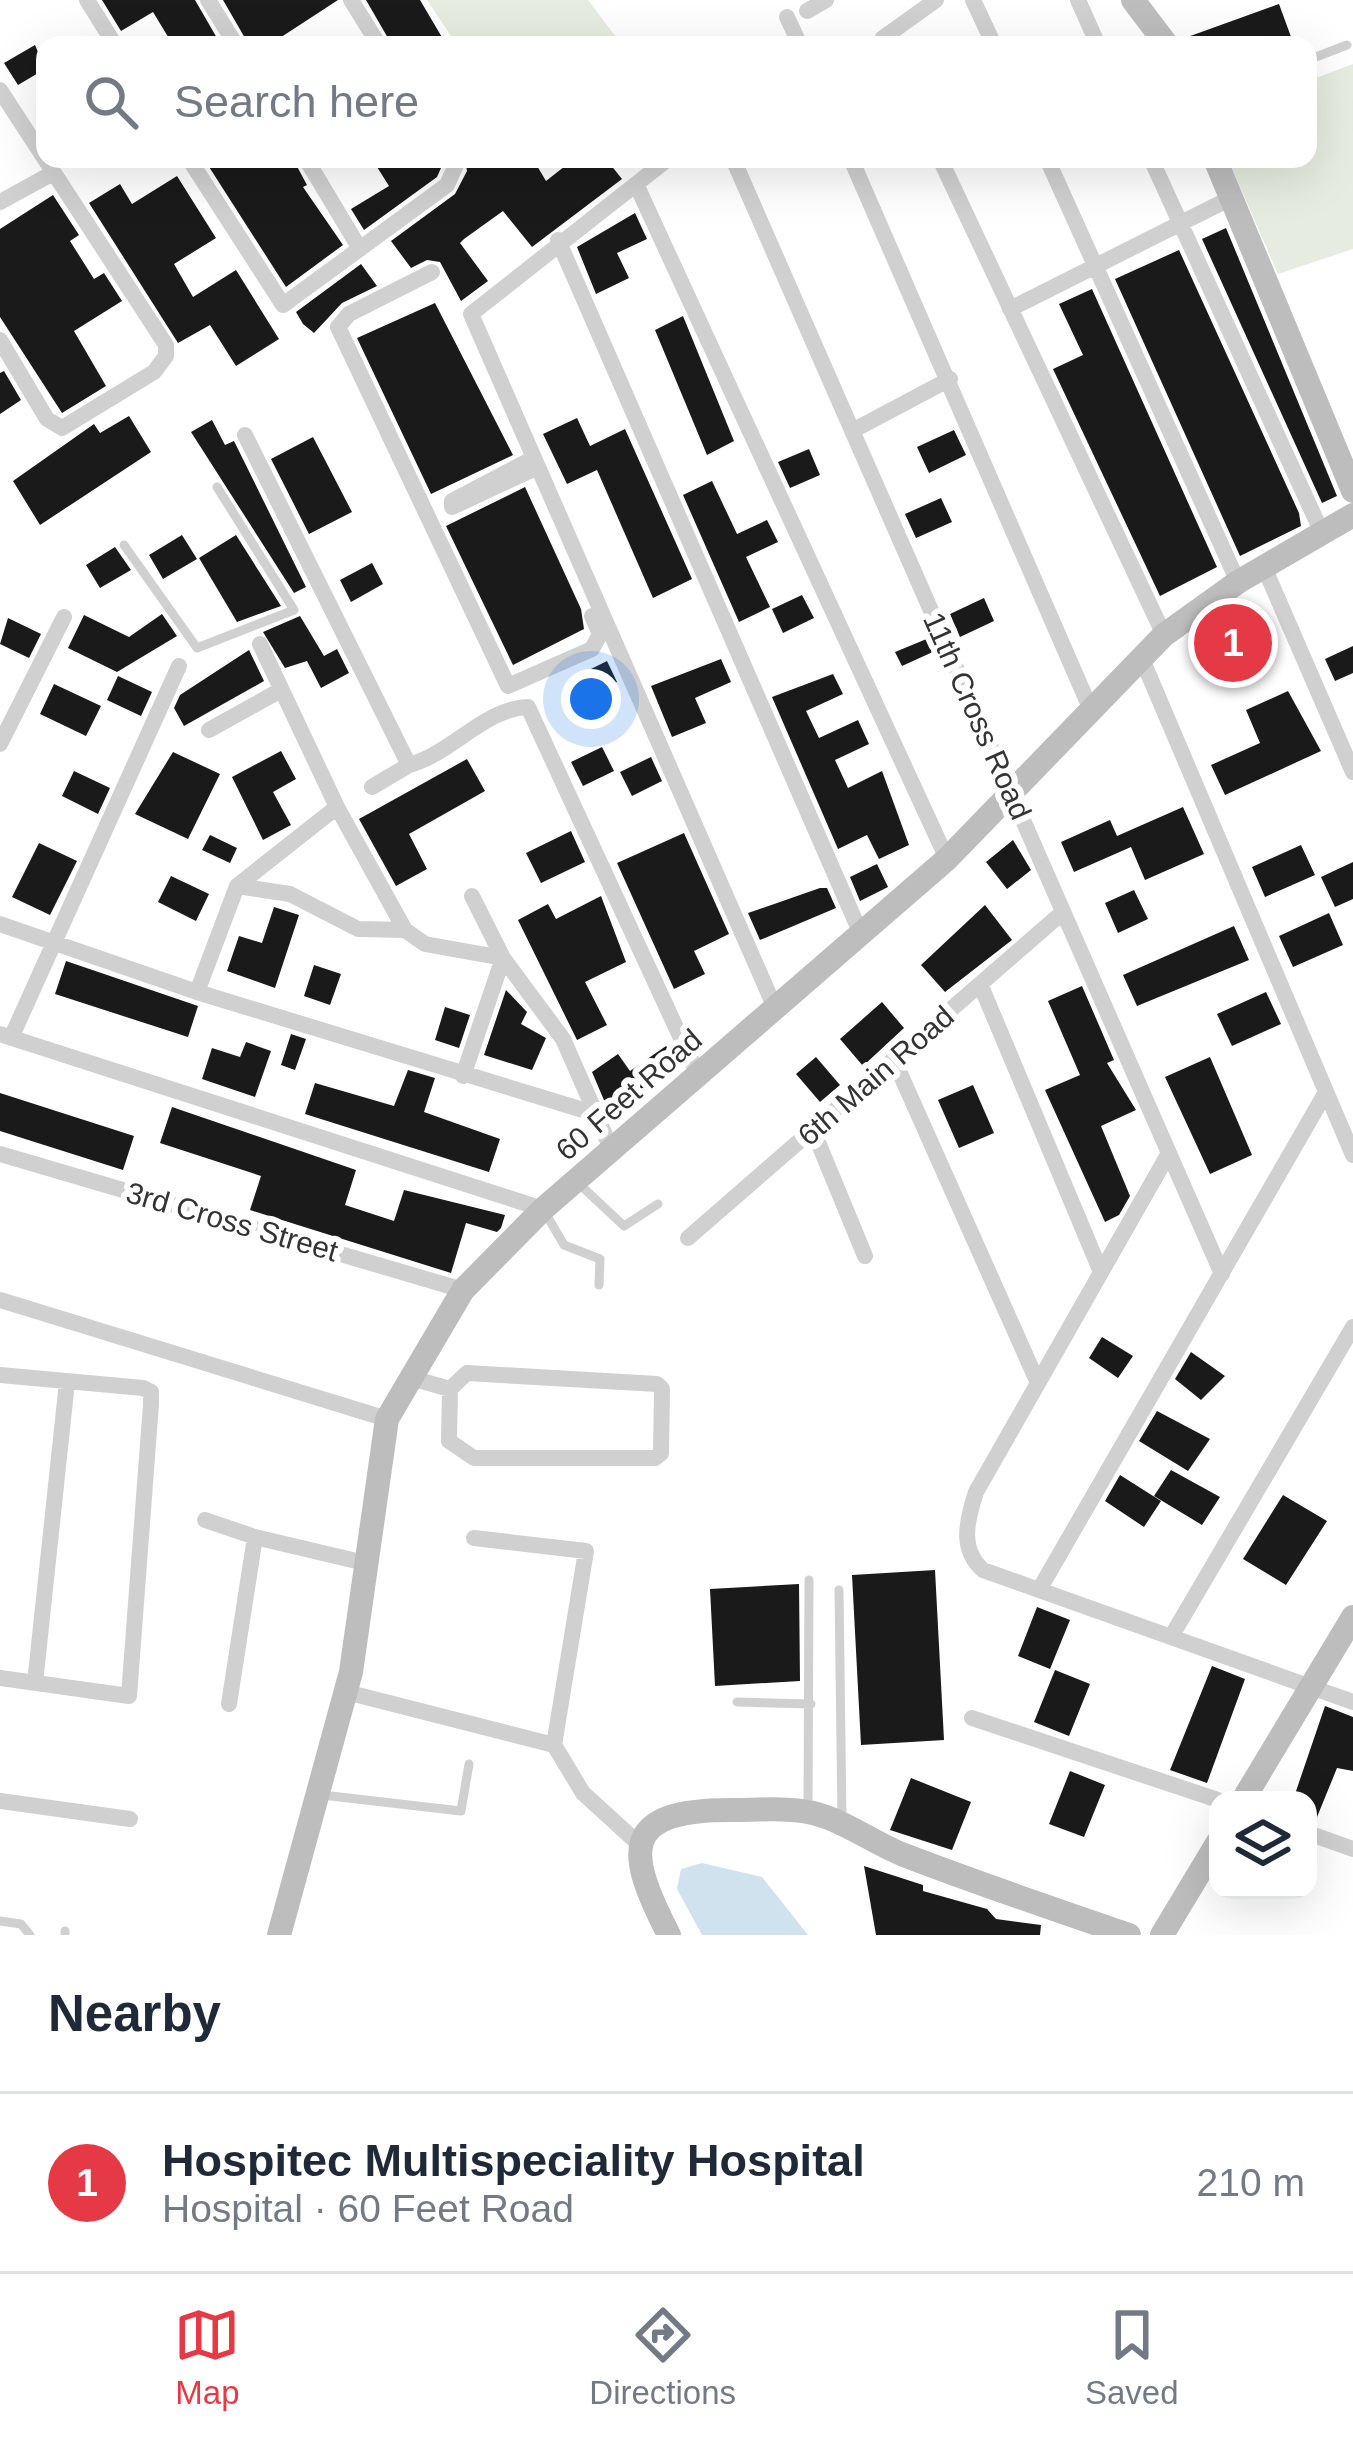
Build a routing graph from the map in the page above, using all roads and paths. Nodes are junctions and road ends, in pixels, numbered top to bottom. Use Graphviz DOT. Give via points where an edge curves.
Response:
graph roads {
  1 [pos="87,0"];
  2 [pos="208,0"];
  3 [pos="351,0"];
  4 [pos="826,0"];
  5 [pos="936,0"];
  6 [pos="973,0"];
  7 [pos="1078,0"];
  8 [pos="1133,0"];
  9 [pos="807,11"];
  10 [pos="787,17"];
  11 [pos="110,36"];
  12 [pos="230,36"];
  13 [pos="373,36"];
  14 [pos="796,36"];
  15 [pos="886,36"];
  16 [pos="990,36"];
  17 [pos="1094,36"];
  18 [pos="1160,36"];
  19 [pos="1347,45"];
  20 [pos="1317,57"];
  21 [pos="0,90"];
  22 [pos="36,147"];
  23 [pos="49,168"];
  24 [pos="195,168"];
  25 [pos="312,168"];
  26 [pos="455,168"];
  27 [pos="656,168"];
  28 [pos="737,168"];
  29 [pos="855,168"];
  30 [pos="944,168"];
  31 [pos="1051,168"];
  32 [pos="1155,168"];
  33 [pos="1219,168"];
  34 [pos="52,172"];
  35 [pos="636,184"];
  36 [pos="1231,198"];
  37 [pos="0,202"];
  38 [pos="1180,224"];
  39 [pos="558,240"];
  40 [pos="361,248"];
  41 [pos="1096,266"];
  42 [pos="431,272"];
  43 [pos="1010,309"];
  44 [pos="0,340"];
  45 [pos="950,379"];
  46 [pos="852,431"];
  47 [pos="245,435"];
  48 [pos="528,468"];
  49 [pos="217,487"];
  50 [pos="1353,491"];
  51 [pos="1353,515"];
  52 [pos="428,524"];
  53 [pos="1322,533"];
  54 [pos="124,545"];
  55 [pos="1264,567"];
  56 [pos="1238,581"];
  57 [pos="64,617"];
  58 [pos="1164,635"];
  59 [pos="260,644"];
  60 [pos="197,648"];
  61 [pos="1142,659"];
  62 [pos="179,666"];
  63 [pos="281,690"];
  64 [pos="1091,710"];
  65 [pos="209,730"];
  66 [pos="0,744"];
  67 [pos="409,765"];
  68 [pos="1353,772"];
  69 [pos="372,787"];
  70 [pos="1012,795"];
  71 [pos="337,806"];
  72 [pos="947,859"];
  73 [pos="237,886"];
  74 [pos="472,896"];
  75 [pos="1063,912"];
  76 [pos="0,924"];
  77 [pos="405,930"];
  78 [pos="861,934"];
  79 [pos="58,942"];
  80 [pos="503,958"];
  81 [pos="981,986"];
  82 [pos="197,992"];
  83 [pos="775,1008"];
  84 [pos="5,1036"];
  85 [pos="894,1060"];
  86 [pos="698,1075"];
  87 [pos="463,1076"];
  88 [pos="1326,1092"];
  89 [pos="596,1114"];
  90 [pos="813,1130"];
  91 [pos="612,1151"];
  92 [pos="0,1154"];
  93 [pos="1169,1154"];
  94 [pos="1353,1155"];
  95 [pos="576,1181"];
  96 [pos="658,1204"];
  97 [pos="543,1209"];
  98 [pos="688,1238"];
  99 [pos="866,1256"];
  100 [pos="1101,1272"];
  101 [pos="1222,1274"];
  102 [pos="598,1285"];
  103 [pos="463,1290"];
  104 [pos="0,1300"];
  105 [pos="1353,1328"];
  106 [pos="0,1375"];
  107 [pos="411,1378"];
  108 [pos="67,1382"];
  109 [pos="1038,1383"];
  110 [pos="450,1389"];
  111 [pos="387,1419"];
  112 [pos="205,1520"];
  113 [pos="255,1537"];
  114 [pos="474,1538"];
  115 [pos="365,1563"];
  116 [pos="809,1580"];
  117 [pos="1039,1589"];
  118 [pos="839,1590"];
  119 [pos="1353,1617"];
  120 [pos="1171,1637"];
  121 [pos="0,1678"];
  122 [pos="35,1683"];
  123 [pos="1311,1688"];
  124 [pos="346,1692"];
  125 [pos="736,1702"];
  126 [pos="1353,1702"];
  127 [pos="229,1704"];
  128 [pos="811,1704"];
  129 [pos="972,1718"];
  130 [pos="554,1745"];
  131 [pos="469,1764"];
  132 [pos="1248,1791"];
  133 [pos="316,1795"];
  134 [pos="1209,1797"];
  135 [pos="0,1801"];
  136 [pos="808,1812"];
  137 [pos="130,1819"];
  138 [pos="842,1825"];
  139 [pos="1317,1836"];
  140 [pos="640,1845"];
  141 [pos="1353,1849"];
  142 [pos="1209,1857"];
  143 [pos="0,1921"];
  144 [pos="31,1935"];
  145 [pos="279,1935"];
  146 [pos="669,1935"];
  147 [pos="1129,1935"];
  148 [pos="1162,1935"];
  1 -- 11 [label="street"];
  2 -- 12 [label="street"];
  3 -- 13 [label="street"];
  4 -- 9 [label="street"];
  5 -- 15 [label="street"];
  6 -- 16 [label="street"];
  7 -- 17 [label="street"];
  8 -- 18 [label="street"];
  10 -- 14 [label="street"];
  19 -- 20 [label="lane"];
  21 -- 22 [label="street"];
  23 -- 34 [label="street"];
  24 -- 40 [label="street" via="283,305"];
  25 -- 40 [label="street"];
  26 -- 40 [label="street" via="447,185"];
  27 -- 35 [label="street"];
  28 -- 46 [label="street, 11th Cross Road"];
  29 -- 45 [label="street"];
  30 -- 43 [label="street"];
  31 -- 41 [label="street"];
  32 -- 38 [label="street"];
  33 -- 36 [label="street"];
  34 -- 37 [label="street"];
  34 -- 44 [label="street" via="166,356 154,372 62,428 47,418"];
  35 -- 39 [label="street"];
  35 -- 72 [label="street"];
  36 -- 38 [label="street"];
  36 -- 50 [label="street"];
  38 -- 41 [label="street"];
  38 -- 53 [label="street"];
  39 -- 48 [label="street" via="471,314"];
  39 -- 78 [label="street"];
  41 -- 43 [label="street"];
  41 -- 56 [label="street"];
  42 -- 52 [label="street" via="338,327"];
  43 -- 58 [label="street"];
  45 -- 46 [label="street"];
  45 -- 64 [label="street"];
  46 -- 70 [label="street, 11th Cross Road"];
  47 -- 67 [label="street"];
  48 -- 52 [label="street"];
  48 -- 52 [label="street" via="600,634 592,649 508,686"];
  48 -- 83 [label="street"];
  49 -- 60 [label="lane" via="294,610"];
  51 -- 53 [label="street, 60 Feet Road"];
  53 -- 55 [label="street, 60 Feet Road"];
  54 -- 60 [label="lane"];
  55 -- 56 [label="street, 60 Feet Road"];
  55 -- 68 [label="street"];
  56 -- 58 [label="street, 60 Feet Road"];
  57 -- 66 [label="street"];
  58 -- 61 [label="street, 60 Feet Road"];
  59 -- 63 [label="street"];
  60 -- 62 [label="lane"];
  61 -- 64 [label="street, 60 Feet Road"];
  61 -- 88 [label="street"];
  62 -- 79 [label="street"];
  63 -- 65 [label="street"];
  63 -- 71 [label="street"];
  64 -- 70 [label="street, 60 Feet Road"];
  67 -- 69 [label="street"];
  67 -- 86 [label="street" via="511,707 528,707"];
  70 -- 72 [label="street, 60 Feet Road"];
  70 -- 75 [label="street, 11th Cross Road"];
  71 -- 73 [label="street"];
  71 -- 77 [label="street"];
  72 -- 78 [label="street, 60 Feet Road"];
  73 -- 77 [label="street" via="290,894 358,929"];
  73 -- 82 [label="street"];
  74 -- 80 [label="street"];
  75 -- 81 [label="street, 6th Main Road"];
  75 -- 93 [label="street, 11th Cross Road"];
  76 -- 79 [label="street"];
  77 -- 80 [label="street" via="425,944"];
  78 -- 83 [label="street, 60 Feet Road"];
  79 -- 82 [label="street"];
  79 -- 84 [label="street"];
  80 -- 87 [label="street"];
  80 -- 89 [label="street" via="563,1039"];
  81 -- 85 [label="street, 6th Main Road"];
  81 -- 100 [label="street"];
  82 -- 87 [label="street"];
  83 -- 86 [label="street, 60 Feet Road"];
  84 -- 97 [label="street"];
  85 -- 90 [label="street, 6th Main Road"];
  85 -- 109 [label="street"];
  86 -- 91 [label="street, 60 Feet Road"];
  87 -- 89 [label="street"];
  88 -- 94 [label="street"];
  88 -- 101 [label="street"];
  89 -- 91 [label="street"];
  90 -- 98 [label="street, 6th Main Road"];
  90 -- 99 [label="street"];
  91 -- 95 [label="street, 60 Feet Road"];
  92 -- 103 [label="street, 3rd Cross Street"];
  93 -- 100 [label="street"];
  93 -- 101 [label="street, 11th Cross Road"];
  95 -- 96 [label="lane" via="624,1226"];
  95 -- 97 [label="street, 60 Feet Road"];
  97 -- 102 [label="lane" via="564,1245 600,1259"];
  97 -- 103 [label="street, 60 Feet Road"];
  100 -- 109 [label="street"];
  101 -- 117 [label="street"];
  103 -- 107 [label="street, 60 Feet Road"];
  104 -- 111 [label="street"];
  105 -- 120 [label="street"];
  106 -- 108 [label="street"];
  107 -- 110 [label="street"];
  107 -- 111 [label="street, 60 Feet Road"];
  108 -- 122 [label="street"];
  108 -- 122 [label="street" via="151,1391 129,1696"];
  109 -- 117 [label="street" via="976,1492 967,1539 983,1570"];
  110 -- 110 [label="street" via="449,1441 474,1458 661,1454 657,1384 467,1373"];
  111 -- 115 [label="street, 60 Feet Road"];
  112 -- 113 [label="street"];
  113 -- 115 [label="street"];
  113 -- 127 [label="street"];
  114 -- 130 [label="street" via="586,1551"];
  115 -- 124 [label="street, 60 Feet Road"];
  116 -- 128 [label="lane"];
  117 -- 120 [label="street"];
  118 -- 138 [label="lane"];
  119 -- 123 [label="street"];
  120 -- 123 [label="street"];
  121 -- 122 [label="street"];
  123 -- 126 [label="street"];
  123 -- 132 [label="street"];
  124 -- 130 [label="street"];
  124 -- 133 [label="street, 60 Feet Road"];
  125 -- 128 [label="lane"];
  128 -- 136 [label="lane"];
  129 -- 134 [label="street"];
  130 -- 140 [label="street" via="583,1793"];
  131 -- 133 [label="lane" via="461,1811"];
  133 -- 145 [label="street, 60 Feet Road"];
  135 -- 137 [label="street"];
  136 -- 138 [label="street"];
  136 -- 140 [label="street" via="679,1811 657,1821"];
  138 -- 147 [label="street" via="976,1883"];
  139 -- 141 [label="street"];
  140 -- 146 [label="street" via="644,1887"];
  142 -- 148 [label="street"];
  143 -- 144 [label="lane"];
}
